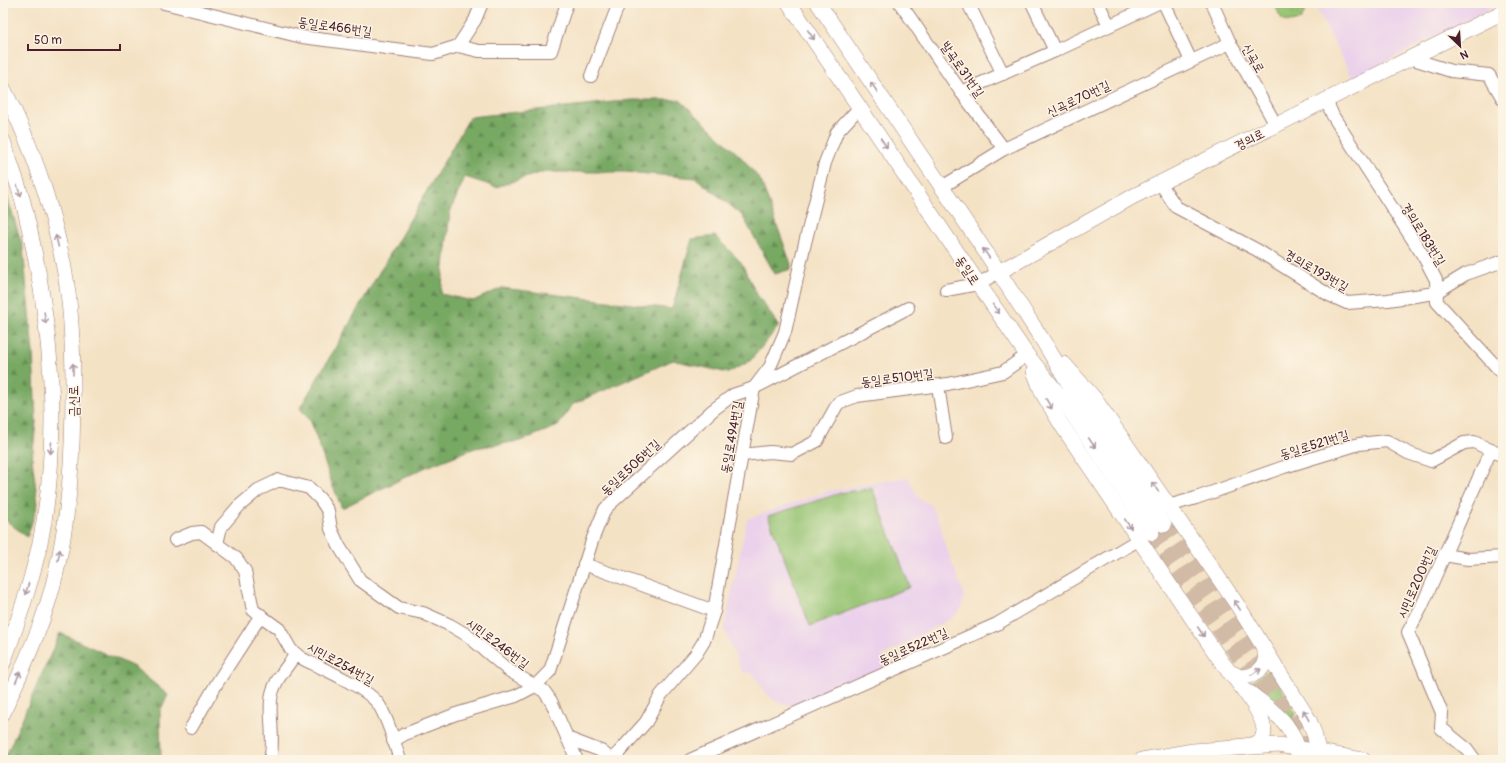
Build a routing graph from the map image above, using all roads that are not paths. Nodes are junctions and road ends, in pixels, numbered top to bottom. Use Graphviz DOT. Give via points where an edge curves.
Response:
graph roads {
  1 [pos="164,3"];
  2 [pos="482,3"];
  3 [pos="567,3"];
  4 [pos="619,3"];
  5 [pos="790,3"];
  6 [pos="818,3"];
  7 [pos="900,3"];
  8 [pos="968,3"];
  9 [pos="1032,3"];
  10 [pos="1098,3"];
  11 [pos="1158,3"];
  12 [pos="1164,3"];
  13 [pos="1212,3"];
  14 [pos="1503,12"];
  15 [pos="1109,25"];
  16 [pos="1230,43"];
  17 [pos="458,46"];
  18 [pos="1056,51"];
  19 [pos="1410,58"];
  20 [pos="1191,61"];
  21 [pos="1003,74"];
  22 [pos="591,76"];
  23 [pos="3,88"];
  24 [pos="961,92"];
  25 [pos="1503,99"];
  26 [pos="1326,100"];
  27 [pos="860,107"];
  28 [pos="1276,125"];
  29 [pos="3,141"];
  30 [pos="1004,149"];
  31 [pos="1160,183"];
  32 [pos="942,187"];
  33 [pos="1503,261"];
  34 [pos="999,272"];
  35 [pos="978,284"];
  36 [pos="946,290"];
  37 [pos="1435,293"];
  38 [pos="908,308"];
  39 [pos="1046,344"];
  40 [pos="1028,355"];
  41 [pos="1503,374"];
  42 [pos="938,386"];
  43 [pos="754,388"];
  44 [pos="946,438"];
  45 [pos="1491,450"];
  46 [pos="742,455"];
  47 [pos="1503,456"];
  48 [pos="1168,506"];
  49 [pos="174,540"];
  50 [pos="1138,540"];
  51 [pos="216,544"];
  52 [pos="1444,555"];
  53 [pos="1503,557"];
  54 [pos="584,564"];
  55 [pos="714,611"];
  56 [pos="261,615"];
  57 [pos="1263,646"];
  58 [pos="296,654"];
  59 [pos="3,663"];
  60 [pos="1227,670"];
  61 [pos="1238,683"];
  62 [pos="535,686"];
  63 [pos="3,713"];
  64 [pos="191,728"];
  65 [pos="567,738"];
  66 [pos="393,741"];
  67 [pos="1236,747"];
  68 [pos="1299,754"];
  69 [pos="1319,756"];
  70 [pos="270,760"];
  71 [pos="400,760"];
  72 [pos="577,760"];
  73 [pos="611,760"];
  74 [pos="690,760"];
  75 [pos="1142,760"];
  76 [pos="1363,760"];
  77 [pos="1476,760"];
  1 -- 17 [label="street, 동일로466번길" via="302,36 433,54"];
  2 -- 17 [label="street" via="475,20"];
  3 -- 17 [label="street" via="551,51 479,51"];
  4 -- 22 [label="street"];
  5 -- 27 [label="street, 동일로, one-way"];
  32 -- 6 [label="street, 동일로, one-way"];
  7 -- 24 [label="street, 발곡로31번길"];
  8 -- 21 [label="street"];
  9 -- 18 [label="street"];
  10 -- 15 [label="street"];
  11 -- 15 [label="street"];
  12 -- 20 [label="street"];
  13 -- 16 [label="street, 신곡로"];
  14 -- 19 [label="street, 경의로"];
  15 -- 18 [label="street"];
  16 -- 20 [label="street, 신곡로70번길"];
  16 -- 28 [label="street, 신곡로"];
  18 -- 21 [label="street"];
  19 -- 25 [label="street" via="1451,71 1489,75"];
  19 -- 26 [label="street, 경의로"];
  20 -- 30 [label="street, 신곡로70번길"];
  21 -- 24 [label="street"];
  63 -- 23 [label="street, 금신로, one-way" via="43,618 55,576 70,484 73,430 72,352 66,279 47,198"];
  24 -- 30 [label="street, 발곡로31번길"];
  26 -- 28 [label="street, 경의로"];
  26 -- 37 [label="street, 경의로183번길" via="1346,138 1424,257 1436,280"];
  27 -- 35 [label="street, 동일로, one-way"];
  27 -- 43 [label="street, 동일로494번길" via="837,132 825,163 786,332 770,368"];
  28 -- 31 [label="street, 경의로"];
  29 -- 59 [label="street, 금신로, one-way" via="25,209 42,290 52,388 48,490 41,538"];
  30 -- 32 [label="street, 신곡로70번길"];
  31 -- 34 [label="street, 경의로"];
  31 -- 37 [label="street, 경의로193번길" via="1176,207 1257,250 1329,295 1347,303"];
  34 -- 32 [label="street, 동일로, one-way"];
  33 -- 37 [label="street, 경의로193번길" via="1466,274"];
  34 -- 35 [label="street"];
  34 -- 39 [label="street, 동일로"];
  35 -- 36 [label="street"];
  35 -- 40 [label="street, 동일로, one-way"];
  37 -- 41 [label="street, 경의로183번길" via="1437,302"];
  38 -- 43 [label="street, 동일로506번길"];
  40 -- 39 [label="street, 동일로, one-way" via="1158,529"];
  48 -- 39 [label="street, one-way" via="1090,393"];
  40 -- 42 [label="street, 동일로510번길" via="1003,372"];
  40 -- 50 [label="street, one-way" via="1043,394 1060,424"];
  42 -- 44 [label="street"];
  42 -- 46 [label="street, 동일로510번길" via="857,396 838,404 817,441 792,454 770,452"];
  43 -- 46 [label="street, 동일로494번길"];
  43 -- 54 [label="street, 동일로506번길" via="733,395 713,410 605,509"];
  45 -- 47 [label="street"];
  45 -- 48 [label="street, 동일로521번길" via="1474,442 1464,443 1431,461 1408,453 1387,441 1359,444"];
  45 -- 52 [label="street, 시민로200번길"];
  46 -- 55 [label="street, 동일로494번길"];
  57 -- 48 [label="street, one-way"];
  49 -- 51 [label="street, 시민로254번길" via="202,532"];
  50 -- 60 [label="street, one-way"];
  50 -- 74 [label="street, 동일로522번길" via="997,624"];
  51 -- 56 [label="street, 시민로254번길" via="236,558 245,571 254,610"];
  51 -- 62 [label="street, 시민로246번길" via="221,527 238,507 258,490 279,480 309,488 328,511 331,529 360,580 399,608 423,613 450,625 508,670"];
  52 -- 53 [label="street" via="1468,558"];
  52 -- 77 [label="street, 시민로200번길" via="1408,632 1442,713 1441,728 1467,749"];
  54 -- 55 [label="street"];
  54 -- 62 [label="street, 동일로506번길" via="550,671"];
  55 -- 73 [label="street, 동일로494번길" via="704,641 696,654 661,695 646,722"];
  56 -- 58 [label="street, 시민로254번길" via="279,630"];
  56 -- 64 [label="street" via="217,682"];
  60 -- 57 [label="street, one-way" via="1240,677 1256,673 1266,662"];
  69 -- 57 [label="street, one-way" via="1309,720"];
  58 -- 66 [label="street, 시민로254번길" via="370,694 379,705"];
  58 -- 70 [label="street" via="277,682 270,699"];
  60 -- 61 [label="street"];
  61 -- 67 [label="street" via="1259,715 1265,731 1256,743"];
  61 -- 68 [label="street" via="1285,723 1292,732"];
  62 -- 65 [label="street, 시민로246번길" via="544,691 551,701"];
  62 -- 66 [label="street, 동일로506번길" via="516,696 456,714"];
  65 -- 72 [label="street, 시민로246번길"];
  65 -- 73 [label="street" via="601,751"];
  66 -- 71 [label="street, 시민로254번길"];
  67 -- 68 [label="street" via="1278,746"];
  67 -- 75 [label="street"];
  68 -- 69 [label="street"];
  69 -- 76 [label="street"];
}
